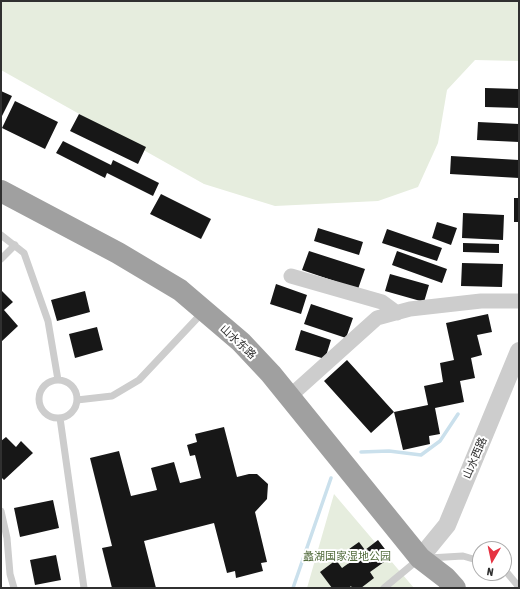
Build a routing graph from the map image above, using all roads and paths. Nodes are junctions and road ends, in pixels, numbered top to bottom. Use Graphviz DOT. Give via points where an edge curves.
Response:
graph roads {
  1 [pos="1,191"];
  2 [pos="1,234"];
  3 [pos="15,245"];
  4 [pos="1,259"];
  5 [pos="291,276"];
  6 [pos="519,301"];
  7 [pos="204,310"];
  8 [pos="397,313"];
  9 [pos="519,352"];
  10 [pos="58,380"];
  11 [pos="289,397"];
  12 [pos="76,400"];
  13 [pos="60,418"];
  14 [pos="1,511"];
  15 [pos="420,558"];
  16 [pos="472,559"];
  17 [pos="512,579"];
  18 [pos="519,587"];
  19 [pos="14,588"];
  20 [pos="84,588"];
  21 [pos="384,588"];
  22 [pos="431,588"];
  23 [pos="455,588"];
  1 -- 7 [label="highway, 山水东路" via="118,253 180,290"];
  2 -- 3 [label="lane"];
  3 -- 4 [label="lane"];
  3 -- 10 [label="lane" via="24,253 48,321"];
  5 -- 8 [label="street" via="382,302"];
  6 -- 8 [label="street" via="481,300"];
  7 -- 11 [label="highway, 山水东路" via="241,342"];
  7 -- 12 [label="lane" via="139,380 112,396"];
  8 -- 11 [label="street" via="377,318"];
  9 -- 15 [label="street, 山水西路" via="447,525"];
  10 -- 12 [label="lane" via="72,386"];
  10 -- 13 [label="lane" via="46,384 39,394 40,406 48,415"];
  11 -- 15 [label="highway, 山水东路"];
  12 -- 13 [label="lane" via="74,409"];
  13 -- 20 [label="lane"];
  14 -- 19 [label="lane"];
  15 -- 16 [label="lane" via="463,556"];
  15 -- 21 [label="lane"];
  15 -- 22 [label="highway, 山水东路"];
  15 -- 23 [label="highway, 山水东路"];
  17 -- 18 [label="lane"];
}
